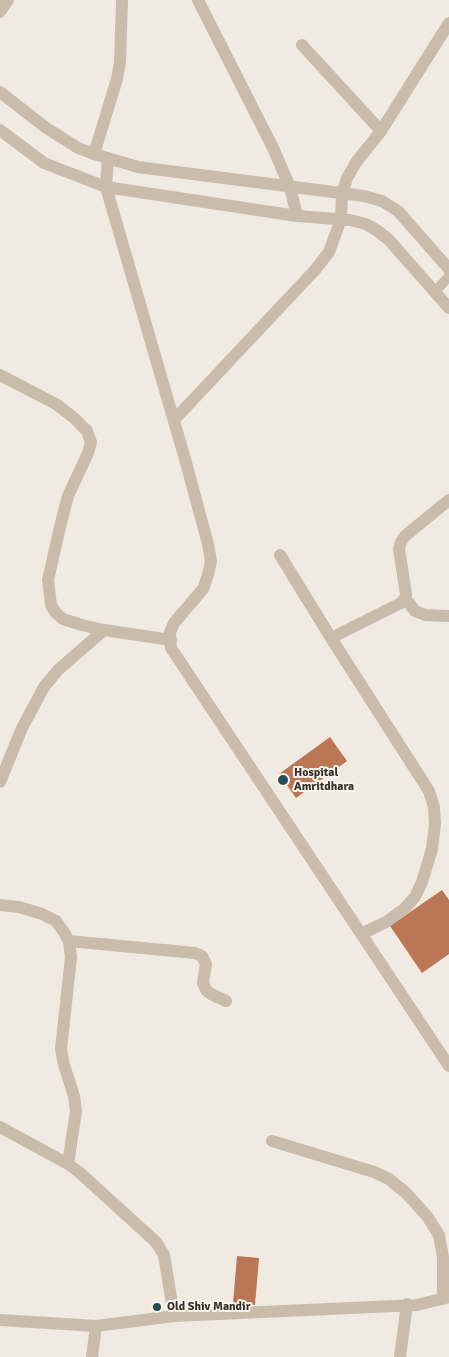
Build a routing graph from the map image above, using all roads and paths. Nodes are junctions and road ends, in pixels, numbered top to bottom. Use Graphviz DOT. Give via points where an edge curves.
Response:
graph roads {
  1 [pos="8,0"];
  2 [pos="122,0"];
  3 [pos="198,0"];
  4 [pos="0,12"];
  5 [pos="449,22"];
  6 [pos="302,46"];
  7 [pos="0,92"];
  8 [pos="0,130"];
  9 [pos="381,132"];
  10 [pos="94,154"];
  11 [pos="108,158"];
  12 [pos="290,187"];
  13 [pos="106,188"];
  14 [pos="342,194"];
  15 [pos="297,216"];
  16 [pos="341,219"];
  17 [pos="449,269"];
  18 [pos="449,276"];
  19 [pos="435,292"];
  20 [pos="449,308"];
  21 [pos="0,375"];
  22 [pos="174,420"];
  23 [pos="449,500"];
  24 [pos="280,555"];
  25 [pos="405,598"];
  26 [pos="449,616"];
  27 [pos="104,630"];
  28 [pos="331,638"];
  29 [pos="171,640"];
  30 [pos="0,782"];
  31 [pos="0,906"];
  32 [pos="361,934"];
  33 [pos="69,941"];
  34 [pos="226,1001"];
  35 [pos="447,1058"];
  36 [pos="0,1127"];
  37 [pos="272,1141"];
  38 [pos="68,1164"];
  39 [pos="446,1298"];
  40 [pos="407,1304"];
  41 [pos="174,1316"];
  42 [pos="0,1320"];
  43 [pos="96,1326"];
  44 [pos="92,1357"];
  45 [pos="400,1357"];
  1 -- 4 [label="street"];
  2 -- 10 [label="street" via="117,79"];
  3 -- 12 [label="street"];
  5 -- 9 [label="street"];
  6 -- 9 [label="street"];
  7 -- 10 [label="street" via="45,127"];
  8 -- 13 [label="street" via="44,163"];
  9 -- 14 [label="street" via="357,161"];
  10 -- 11 [label="street"];
  11 -- 12 [label="street" via="138,167"];
  11 -- 13 [label="street"];
  12 -- 14 [label="street"];
  12 -- 15 [label="street"];
  13 -- 15 [label="street"];
  13 -- 22 [label="street"];
  14 -- 16 [label="street"];
  14 -- 17 [label="street" via="382,201 398,211"];
  15 -- 16 [label="street"];
  16 -- 19 [label="street" via="366,224 378,231"];
  16 -- 22 [label="street" via="329,252 315,270"];
  18 -- 19 [label="lane"];
  19 -- 20 [label="street"];
  21 -- 27 [label="street" via="56,404 87,431 91,442 68,496 48,580 56,613 63,619"];
  22 -- 29 [label="street" via="211,561 203,589 174,623"];
  23 -- 25 [label="street" via="400,542"];
  24 -- 28 [label="street"];
  25 -- 26 [label="street" via="415,611 425,615"];
  25 -- 28 [label="street"];
  27 -- 29 [label="street"];
  27 -- 30 [label="street" via="58,670 44,687 22,728"];
  28 -- 32 [label="street" via="429,791 434,807 432,849 415,896 386,922"];
  29 -- 32 [label="street" via="174,653"];
  31 -- 33 [label="street" via="19,907 42,914 56,922"];
  32 -- 35 [label="street"];
  33 -- 34 [label="street" via="195,953 202,956 206,964 203,983 206,990"];
  33 -- 38 [label="street" via="71,957 61,1049 76,1111"];
  36 -- 38 [label="street"];
  37 -- 39 [label="street" via="374,1172 406,1193 438,1235"];
  38 -- 41 [label="street" via="156,1242 164,1255"];
  39 -- 40 [label="street" via="417,1305"];
  40 -- 41 [label="street"];
  40 -- 45 [label="street"];
  41 -- 43 [label="street"];
  42 -- 43 [label="street"];
  43 -- 44 [label="street"];
}
